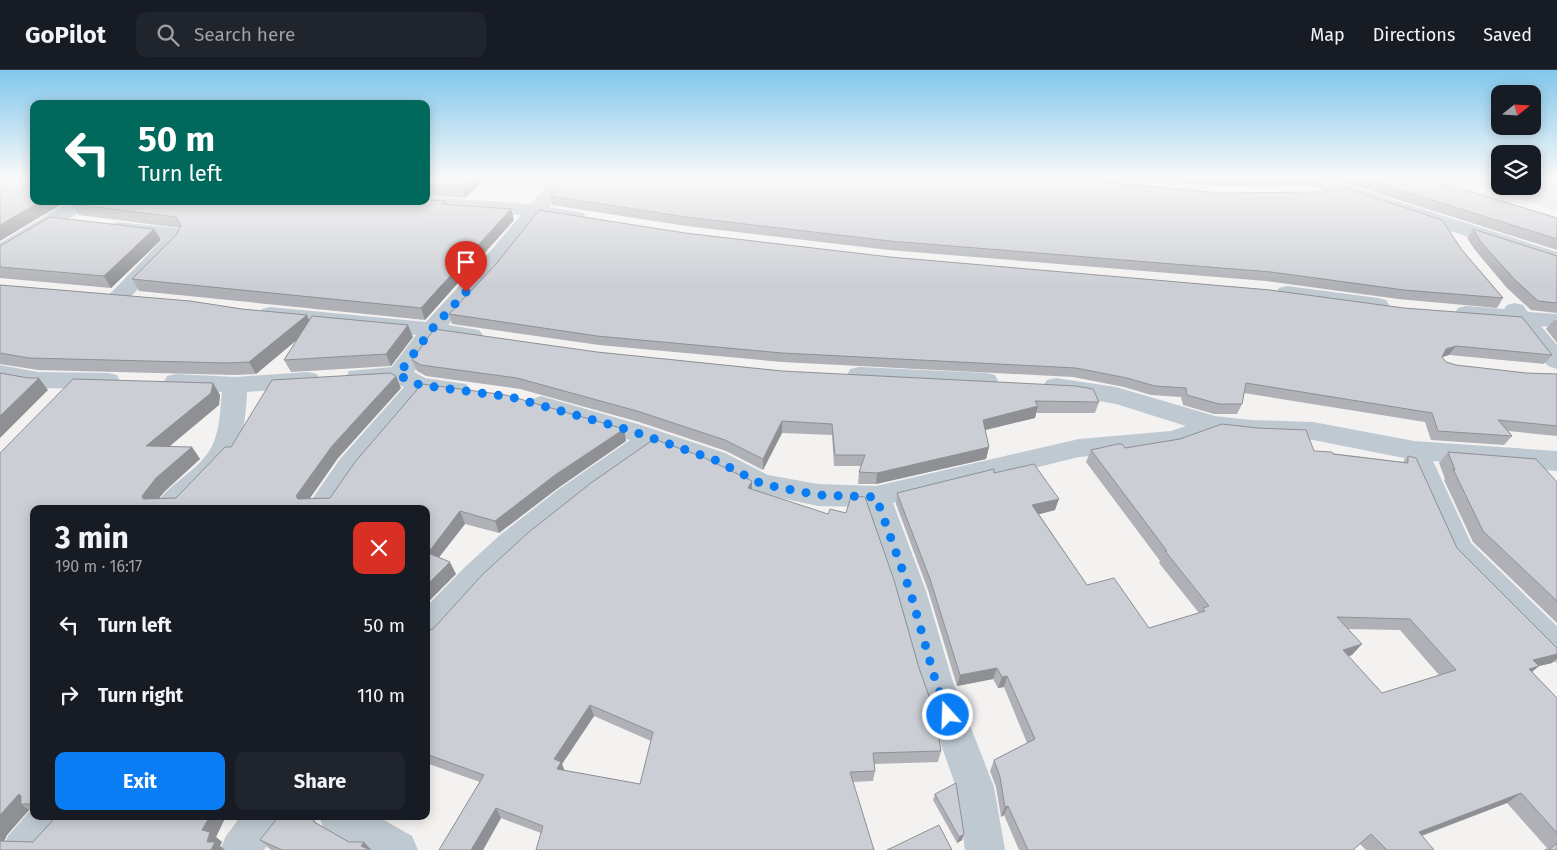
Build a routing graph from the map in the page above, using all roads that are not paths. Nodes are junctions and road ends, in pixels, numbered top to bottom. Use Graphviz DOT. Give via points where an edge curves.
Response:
graph roads {
  1 [pos="62,214"];
  2 [pos="531,214"];
  3 [pos="562,214"];
  4 [pos="1420,214"];
  5 [pos="591,219"];
  6 [pos="52,220"];
  7 [pos="1445,222"];
  8 [pos="5,245"];
  9 [pos="1465,254"];
  10 [pos="1557,259"];
  11 [pos="1266,290"];
  12 [pos="1498,294"];
  13 [pos="147,300"];
  14 [pos="1398,308"];
  15 [pos="249,312"];
  16 [pos="1446,312"];
  17 [pos="1522,317"];
  18 [pos="1557,321"];
  19 [pos="432,329"];
  20 [pos="491,338"];
  21 [pos="1551,370"];
  22 [pos="0,374"];
  23 [pos="839,374"];
  24 [pos="76,380"];
  25 [pos="409,380"];
  26 [pos="1004,382"];
  27 [pos="1034,384"];
  28 [pos="235,385"];
  29 [pos="484,393"];
  30 [pos="520,399"];
  31 [pos="56,401"];
  32 [pos="1214,425"];
  33 [pos="652,438"];
  34 [pos="1414,450"];
  35 [pos="1557,461"];
  36 [pos="876,497"];
  37 [pos="171,505"];
  38 [pos="322,505"];
  39 [pos="430,625"];
  40 [pos="1557,648"];
  41 [pos="48,820"];
  42 [pos="262,820"];
  43 [pos="345,820"];
  44 [pos="22,850"];
  45 [pos="240,850"];
  46 [pos="398,850"];
  47 [pos="985,850"];
  1 -- 6 [label="street"];
  2 -- 19 [label="street" via="489,267"];
  3 -- 5 [label="street"];
  4 -- 7 [label="street"];
  6 -- 8 [label="street"];
  6 -- 13 [label="street" via="175,234 176,237 107,297"];
  7 -- 9 [label="street"];
  7 -- 10 [label="street"];
  11 -- 14 [label="street"];
  12 -- 17 [label="street"];
  15 -- 19 [label="street"];
  16 -- 17 [label="street"];
  17 -- 18 [label="street"];
  17 -- 21 [label="street"];
  19 -- 20 [label="street"];
  19 -- 25 [label="street"];
  22 -- 24 [label="street" via="38,380"];
  23 -- 26 [label="street"];
  24 -- 28 [label="street"];
  24 -- 31 [label="street"];
  25 -- 28 [label="street"];
  25 -- 29 [label="street"];
  25 -- 38 [label="street"];
  27 -- 32 [label="street" via="1073,387 1114,396"];
  28 -- 37 [label="street" via="231,430 218,459"];
  30 -- 33 [label="street"];
  32 -- 34 [label="street" via="1313,431"];
  32 -- 36 [label="street" via="1174,440 1079,448"];
  33 -- 36 [label="street" via="715,460 762,484 818,495"];
  33 -- 39 [label="street" via="590,480 528,529 490,562"];
  34 -- 35 [label="street"];
  34 -- 40 [label="street" via="1459,550"];
  36 -- 47 [label="street" via="910,591 935,679 975,788"];
  41 -- 44 [label="street"];
  42 -- 45 [label="street"];
  43 -- 46 [label="street"];
}
